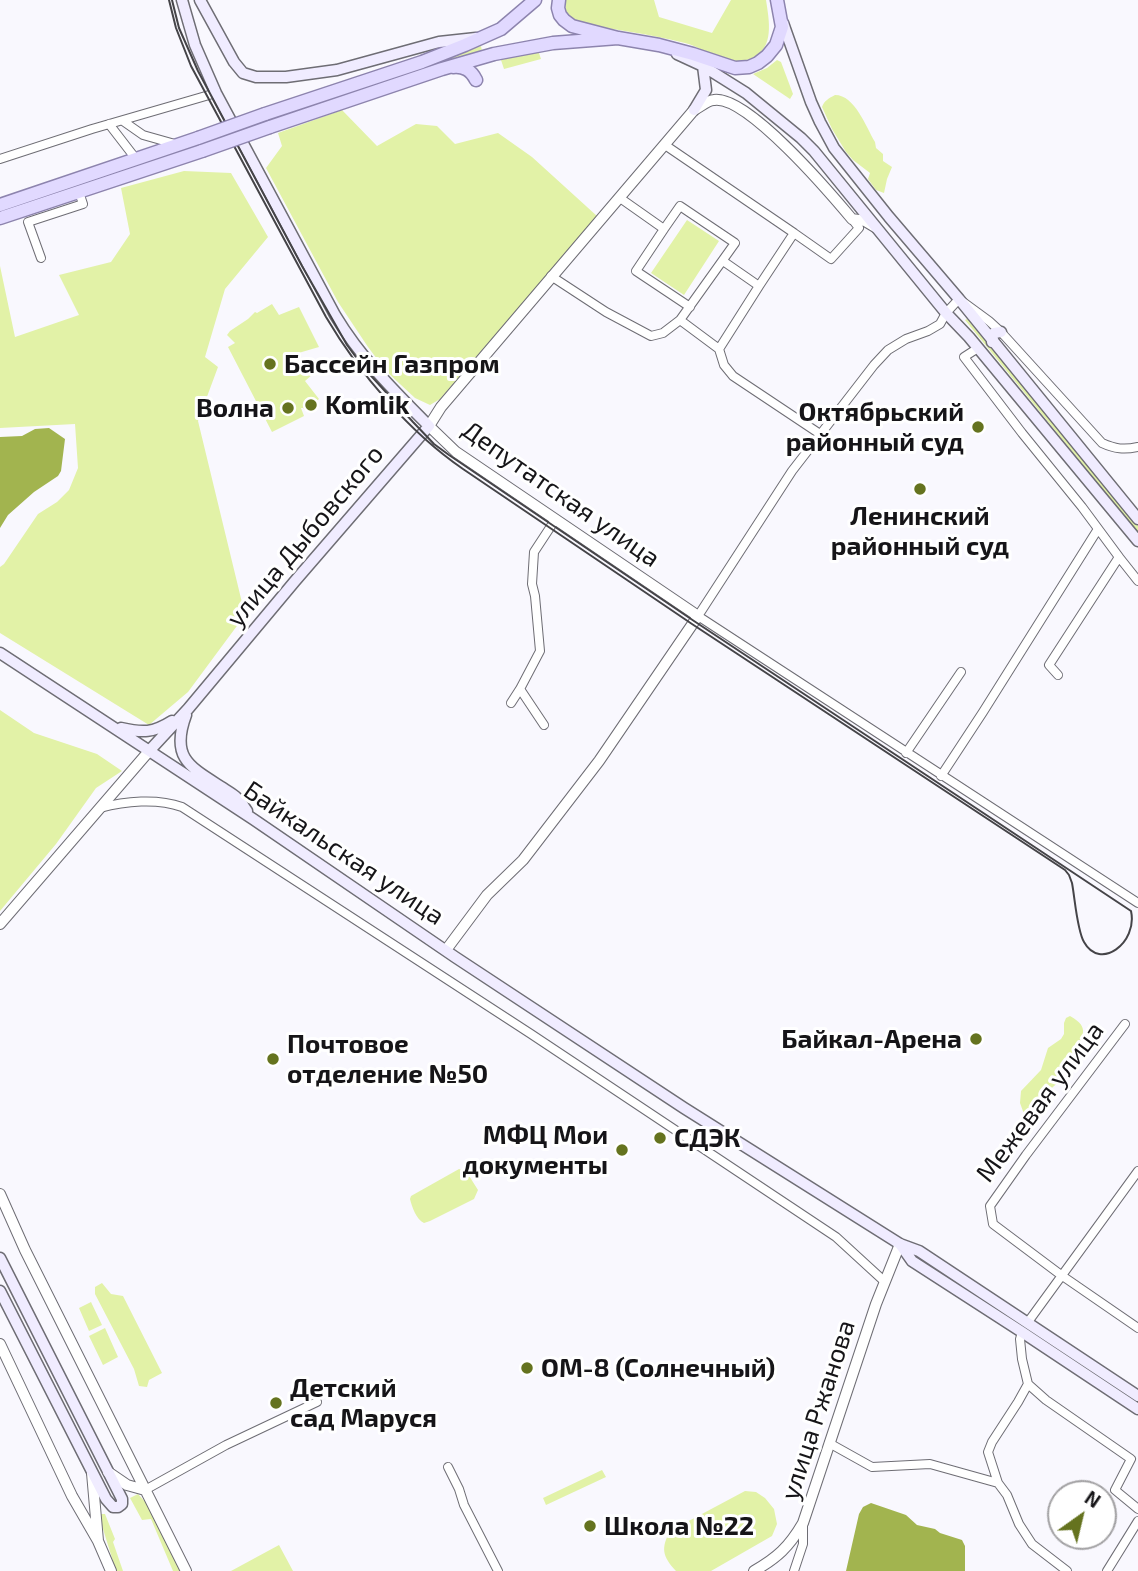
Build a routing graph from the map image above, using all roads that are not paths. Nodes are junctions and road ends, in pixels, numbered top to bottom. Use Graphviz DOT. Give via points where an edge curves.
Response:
graph roads {
  1 [pos="182,0"];
  2 [pos="200,0"];
  3 [pos="535,0"];
  4 [pos="559,0"];
  5 [pos="777,0"];
  6 [pos="210,17"];
  7 [pos="782,20"];
  8 [pos="192,36"];
  9 [pos="483,37"];
  10 [pos="618,38"];
  11 [pos="659,45"];
  12 [pos="703,66"];
  13 [pos="442,69"];
  14 [pos="476,80"];
  15 [pos="216,93"];
  16 [pos="376,93"];
  17 [pos="393,100"];
  18 [pos="694,110"];
  19 [pos="123,121"];
  20 [pos="109,124"];
  21 [pos="200,144"];
  22 [pos="178,145"];
  23 [pos="665,145"];
  24 [pos="0,159"];
  25 [pos="136,159"];
  26 [pos="154,160"];
  27 [pos="79,192"];
  28 [pos="620,198"];
  29 [pos="0,205"];
  30 [pos="0,218"];
  31 [pos="852,219"];
  32 [pos="875,227"];
  33 [pos="664,229"];
  34 [pos="794,233"];
  35 [pos="41,258"];
  36 [pos="723,261"];
  37 [pos="551,276"];
  38 [pos="759,286"];
  39 [pos="959,299"];
  40 [pos="690,307"];
  41 [pos="946,313"];
  42 [pos="680,320"];
  43 [pos="1001,332"];
  44 [pos="992,342"];
  45 [pos="978,348"];
  46 [pos="719,349"];
  47 [pos="429,426"];
  48 [pos="820,434"];
  49 [pos="1138,447"];
  50 [pos="1138,519"];
  51 [pos="555,520"];
  52 [pos="1098,529"];
  53 [pos="1138,541"];
  54 [pos="1119,557"];
  55 [pos="1138,581"];
  56 [pos="698,616"];
  57 [pos="0,653"];
  58 [pos="961,673"];
  59 [pos="1058,675"];
  60 [pos="520,689"];
  61 [pos="511,703"];
  62 [pos="184,713"];
  63 [pos="544,725"];
  64 [pos="114,727"];
  65 [pos="150,750"];
  66 [pos="906,753"];
  67 [pos="941,776"];
  68 [pos="99,808"];
  69 [pos="253,819"];
  70 [pos="1138,903"];
  71 [pos="0,924"];
  72 [pos="446,950"];
  73 [pos="1125,1024"];
  74 [pos="1138,1171"];
  75 [pos="0,1194"];
  76 [pos="900,1244"];
  77 [pos="0,1258"];
  78 [pos="1061,1275"];
  79 [pos="884,1281"];
  80 [pos="0,1291"];
  81 [pos="1025,1327"];
  82 [pos="1138,1328"];
  83 [pos="0,1344"];
  84 [pos="1028,1384"];
  85 [pos="1138,1396"];
  86 [pos="317,1402"];
  87 [pos="1138,1409"];
  88 [pos="829,1443"];
  89 [pos="1134,1461"];
  90 [pos="448,1467"];
  91 [pos="108,1472"];
  92 [pos="92,1473"];
  93 [pos="998,1483"];
  94 [pos="145,1490"];
  95 [pos="1138,1508"];
  96 [pos="1138,1521"];
  97 [pos="803,1524"];
  98 [pos="98,1541"];
  99 [pos="111,1571"];
  100 [pos="186,1571"];
  101 [pos="498,1571"];
  102 [pos="754,1571"];
  103 [pos="794,1571"];
  104 [pos="1067,1571"];
  105 [pos="1107,1571"];
  1 -- 8 [label="main road, Депутатская улица"];
  2 -- 6 [label="main road"];
  3 -- 9 [label="main road" via="508,24"];
  4 -- 10 [label="main road" via="558,11 569,24"];
  5 -- 7 [label="main road"];
  6 -- 8 [label="main road" via="192,13"];
  6 -- 9 [label="main road" via="234,62 243,73 256,77 337,70 439,42"];
  7 -- 11 [label="main road" via="773,48 749,67 730,67"];
  7 -- 39 [label="main road" via="811,102 834,148"];
  8 -- 15 [label="main road, Депутатская улица"];
  9 -- 21 [label="main road, bridge" via="265,114"];
  10 -- 11 [label="main road"];
  10 -- 13 [label="main road" via="532,46"];
  11 -- 12 [label="main road"];
  12 -- 18 [label="main road" via="706,90"];
  12 -- 32 [label="main road" via="794,131"];
  13 -- 14 [label="main road" via="463,67"];
  13 -- 16 [label="main road"];
  15 -- 19 [label="street"];
  15 -- 47 [label="main road, Депутатская улица" via="347,335"];
  16 -- 17 [label="main road"];
  16 -- 21 [label="main road, bridge"];
  18 -- 23 [label="street, улица Дыбовского"];
  18 -- 31 [label="street" via="713,100 730,103 776,137"];
  19 -- 20 [label="street"];
  19 -- 22 [label="street" via="143,135"];
  20 -- 24 [label="street"];
  20 -- 25 [label="street"];
  21 -- 22 [label="main road"];
  21 -- 26 [label="main road"];
  22 -- 26 [label="main road"];
  23 -- 28 [label="street, улица Дыбовского"];
  23 -- 34 [label="street"];
  25 -- 26 [label="main road"];
  25 -- 29 [label="main road"];
  26 -- 27 [label="main road"];
  27 -- 30 [label="main road"];
  27 -- 35 [label="street" via="83,204 28,222"];
  28 -- 33 [label="street"];
  28 -- 37 [label="street, улица Дыбовского"];
  31 -- 32 [label="street"];
  31 -- 34 [label="street" via="859,228 831,259"];
  32 -- 41 [label="main road"];
  33 -- 36 [label="street" via="680,206 735,243"];
  33 -- 40 [label="street" via="636,271"];
  34 -- 38 [label="street"];
  36 -- 38 [label="street"];
  36 -- 40 [label="street"];
  37 -- 42 [label="street" via="651,336"];
  37 -- 47 [label="street, улица Дыбовского"];
  38 -- 46 [label="street"];
  39 -- 41 [label="street"];
  39 -- 43 [label="street"];
  39 -- 44 [label="main road"];
  40 -- 42 [label="street"];
  41 -- 45 [label="main road"];
  41 -- 48 [label="street" via="940,324 888,350"];
  42 -- 46 [label="street"];
  43 -- 44 [label="main road" via="994,333"];
  43 -- 49 [label="street" via="1102,443 1126,450"];
  44 -- 50 [label="main road"];
  45 -- 52 [label="street" via="964,357"];
  45 -- 53 [label="main road"];
  46 -- 48 [label="street" via="733,376"];
  47 -- 51 [label="street, Депутатская улица" via="456,453"];
  47 -- 62 [label="main road, улица Дыбовского"];
  48 -- 56 [label="street"];
  51 -- 56 [label="street, Депутатская улица"];
  51 -- 60 [label="street" via="534,552 532,584 540,651"];
  52 -- 54 [label="street"];
  52 -- 67 [label="street"];
  54 -- 55 [label="street"];
  54 -- 59 [label="street" via="1049,664"];
  56 -- 66 [label="street, Депутатская улица"];
  56 -- 72 [label="street" via="590,772"];
  57 -- 64 [label="main road, Байкальская улица"];
  58 -- 66 [label="street"];
  60 -- 61 [label="street"];
  60 -- 63 [label="street"];
  62 -- 64 [label="main road" via="148,732"];
  62 -- 65 [label="main road, улица Дыбовского"];
  62 -- 69 [label="main road" via="179,740 187,762 237,797"];
  64 -- 65 [label="main road, Байкальская улица"];
  65 -- 68 [label="street, улица Дыбовского"];
  65 -- 69 [label="main road, Байкальская улица"];
  66 -- 67 [label="street, Депутатская улица"];
  67 -- 70 [label="street, Депутатская улица"];
  68 -- 71 [label="street, улица Дыбовского"];
  68 -- 79 [label="street" via="149,802 182,807 836,1237"];
  69 -- 72 [label="main road, Байкальская улица"];
  72 -- 76 [label="main road, Байкальская улица"];
  73 -- 78 [label="street, Межевая улица" via="989,1206 993,1224"];
  74 -- 78 [label="street"];
  75 -- 94 [label="street"];
  76 -- 79 [label="street, улица Ржанова"];
  76 -- 81 [label="main road" via="919,1251"];
  77 -- 91 [label="main road"];
  78 -- 81 [label="street"];
  78 -- 82 [label="street"];
  79 -- 88 [label="street, улица Ржанова"];
  80 -- 92 [label="main road"];
  81 -- 84 [label="street" via="1021,1359"];
  81 -- 85 [label="main road"];
  81 -- 87 [label="main road"];
  83 -- 98 [label="street"];
  84 -- 89 [label="street"];
  84 -- 93 [label="street" via="988,1452"];
  86 -- 94 [label="street"];
  88 -- 93 [label="street" via="872,1467 930,1464"];
  88 -- 97 [label="street, улица Ржанова"];
  89 -- 95 [label="street" via="1115,1490"];
  90 -- 101 [label="street"];
  91 -- 92 [label="main road" via="122,1499 118,1507 108,1503"];
  91 -- 94 [label="street"];
  92 -- 98 [label="street"];
  93 -- 104 [label="street" via="1032,1544"];
  94 -- 100 [label="street"];
  96 -- 105 [label="street"];
  97 -- 102 [label="street, улица Ржанова" via="792,1542"];
  97 -- 103 [label="street" via="803,1544"];
  98 -- 99 [label="street"];
}
